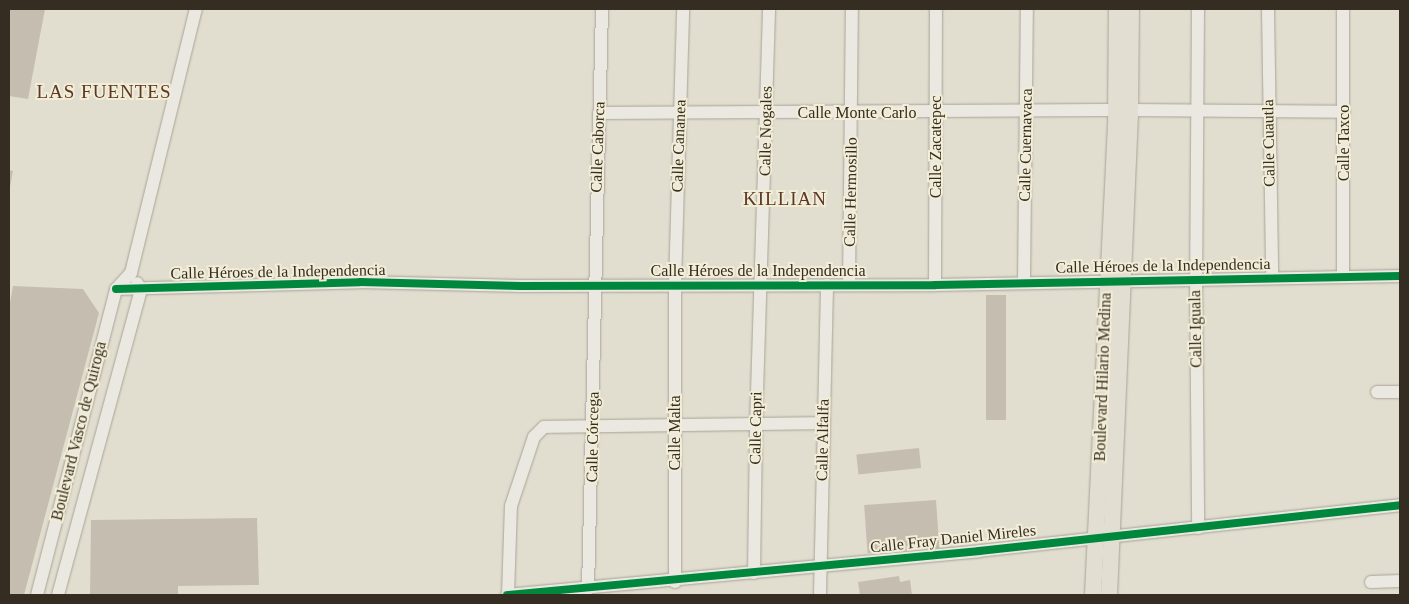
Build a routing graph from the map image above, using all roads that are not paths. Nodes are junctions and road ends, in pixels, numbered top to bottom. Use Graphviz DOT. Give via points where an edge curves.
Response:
graph roads {
  1 [pos="196,9"];
  2 [pos="602,9"];
  3 [pos="683,9"];
  4 [pos="769,9"];
  5 [pos="852,9"];
  6 [pos="936,9"];
  7 [pos="1027,9"];
  8 [pos="1117,9"];
  9 [pos="1131,9"];
  10 [pos="1198,9"];
  11 [pos="1268,9"];
  12 [pos="1343,9"];
  13 [pos="1123,110"];
  14 [pos="1026,111"];
  15 [pos="936,112"];
  16 [pos="1198,112"];
  17 [pos="1268,112"];
  18 [pos="1344,112"];
  19 [pos="599,113"];
  20 [pos="767,113"];
  21 [pos="680,114"];
  22 [pos="852,114"];
  23 [pos="131,273"];
  24 [pos="1343,276"];
  25 [pos="1400,276"];
  26 [pos="1272,278"];
  27 [pos="1196,279"];
  28 [pos="1115,280"];
  29 [pos="1024,282"];
  30 [pos="762,283"];
  31 [pos="675,284"];
  32 [pos="849,284"];
  33 [pos="594,285"];
  34 [pos="827,285"];
  35 [pos="935,285"];
  36 [pos="116,289"];
  37 [pos="141,290"];
  38 [pos="1377,392"];
  39 [pos="1400,392"];
  40 [pos="824,423"];
  41 [pos="594,424"];
  42 [pos="676,424"];
  43 [pos="756,425"];
  44 [pos="1400,505"];
  45 [pos="1198,528"];
  46 [pos="1103,538"];
  47 [pos="820,566"];
  48 [pos="754,573"];
  49 [pos="675,582"];
  50 [pos="1370,582"];
  51 [pos="1400,582"];
  52 [pos="588,588"];
  53 [pos="38,595"];
  54 [pos="58,595"];
  55 [pos="508,595"];
  56 [pos="820,595"];
  57 [pos="1093,595"];
  58 [pos="1108,595"];
  1 -- 23 [label="street, Boulevard Vasco de Quiroga"];
  2 -- 19 [label="street, Calle Caborca"];
  3 -- 21 [label="street, Calle Cananea"];
  4 -- 20 [label="street, Calle Nogales"];
  5 -- 22 [label="street, Calle Hermosillo"];
  6 -- 15 [label="street, Calle Zacatepec"];
  7 -- 14 [label="street, Calle Cuernavaca"];
  8 -- 13 [label="main road, Boulevard Hilario Medina"];
  9 -- 13 [label="main road, Boulevard Hilario Medina"];
  10 -- 16 [label="street, Calle Iguala"];
  11 -- 17 [label="street, Calle Cuautla"];
  12 -- 18 [label="street, Calle Taxco"];
  13 -- 14 [label="street, Calle Monte Carlo"];
  13 -- 16 [label="street, Calle Monte Carlo"];
  13 -- 28 [label="main road, Boulevard Hilario Medina"];
  14 -- 15 [label="street, Calle Monte Carlo"];
  14 -- 29 [label="street, Calle Cuernavaca"];
  15 -- 22 [label="street, Calle Monte Carlo"];
  15 -- 35 [label="street, Calle Zacatepec"];
  16 -- 17 [label="street, Calle Monte Carlo"];
  16 -- 27 [label="street, Calle Iguala"];
  17 -- 18 [label="street, Calle Monte Carlo"];
  17 -- 26 [label="street, Calle Cuautla"];
  18 -- 24 [label="street, Calle Taxco"];
  19 -- 21 [label="street, Calle Monte Carlo"];
  19 -- 33 [label="street, Calle Caborca"];
  20 -- 21 [label="street, Calle Monte Carlo"];
  20 -- 22 [label="street, Calle Monte Carlo"];
  20 -- 30 [label="street, Calle Nogales"];
  21 -- 31 [label="street, Calle Cananea"];
  22 -- 32 [label="street, Calle Hermosillo"];
  23 -- 36 [label="street, Boulevard Vasco de Quiroga"];
  23 -- 37 [label="street"];
  24 -- 25 [label="street, Calle Héroes de la Independencia"];
  24 -- 26 [label="street, Calle Héroes de la Independencia"];
  26 -- 27 [label="street, Calle Héroes de la Independencia"];
  27 -- 28 [label="street, Calle Héroes de la Independencia"];
  27 -- 45 [label="street, Calle Iguala"];
  28 -- 29 [label="street, Calle Héroes de la Independencia"];
  28 -- 46 [label="main road, Boulevard Hilario Medina"];
  29 -- 35 [label="street, Calle Héroes de la Independencia"];
  30 -- 31 [label="street, Calle Héroes de la Independencia"];
  30 -- 34 [label="street, Calle Héroes de la Independencia"];
  30 -- 43 [label="street, Calle Capri"];
  31 -- 33 [label="street, Calle Héroes de la Independencia"];
  31 -- 42 [label="street, Calle Malta"];
  32 -- 34 [label="street, Calle Héroes de la Independencia"];
  32 -- 35 [label="street, Calle Héroes de la Independencia"];
  33 -- 37 [label="street, Calle Héroes de la Independencia" via="331,282"];
  33 -- 41 [label="street, Calle Córcega"];
  34 -- 40 [label="street, Calle Alfalfa"];
  36 -- 37 [label="street, Calle Héroes de la Independencia"];
  36 -- 53 [label="street, Boulevard Vasco de Quiroga"];
  37 -- 54 [label="street, Boulevard Vasco de Quiroga"];
  38 -- 39 [label="street"];
  40 -- 43 [label="street"];
  40 -- 47 [label="street, Calle Alfalfa"];
  41 -- 42 [label="street"];
  41 -- 52 [label="street, Calle Córcega"];
  41 -- 55 [label="street" via="544,427 534,437 514,491 509,522"];
  42 -- 43 [label="street"];
  42 -- 49 [label="street, Calle Malta"];
  43 -- 48 [label="street, Calle Capri"];
  44 -- 45 [label="street, Calle Fray Daniel Mireles"];
  45 -- 46 [label="street, Calle Fray Daniel Mireles"];
  46 -- 47 [label="street, Calle Fray Daniel Mireles"];
  46 -- 57 [label="main road, Boulevard Hilario Medina"];
  46 -- 58 [label="main road, Boulevard Hilario Medina"];
  47 -- 48 [label="street, Calle Fray Daniel Mireles"];
  47 -- 56 [label="street, Calle Alfalfa"];
  48 -- 49 [label="street, Calle Fray Daniel Mireles"];
  49 -- 52 [label="street, Calle Fray Daniel Mireles"];
  50 -- 51 [label="street"];
  52 -- 55 [label="street, Calle Fray Daniel Mireles"];
}
